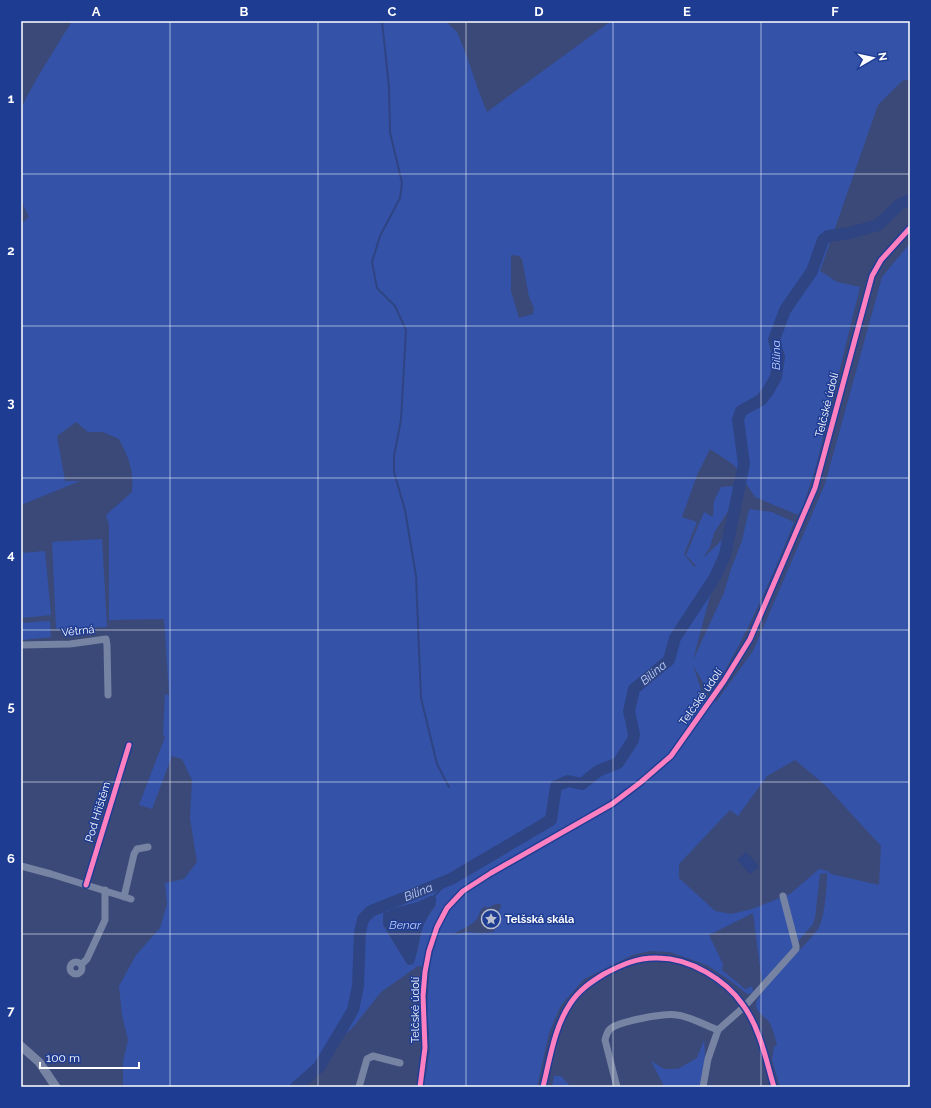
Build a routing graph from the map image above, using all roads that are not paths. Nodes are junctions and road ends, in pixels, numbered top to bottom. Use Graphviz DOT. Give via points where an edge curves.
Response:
graph roads {
  1 [pos="910,228"];
  2 [pos="21,645"];
  3 [pos="108,695"];
  4 [pos="129,745"];
  5 [pos="148,848"];
  6 [pos="21,866"];
  7 [pos="86,884"];
  8 [pos="105,890"];
  9 [pos="783,896"];
  10 [pos="81,965"];
  11 [pos="745,1006"];
  12 [pos="718,1030"];
  13 [pos="21,1046"];
  14 [pos="400,1063"];
  15 [pos="56,1087"];
  16 [pos="359,1087"];
  17 [pos="420,1087"];
  18 [pos="543,1087"];
  19 [pos="617,1087"];
  20 [pos="703,1087"];
  21 [pos="774,1087"];
  1 -- 17 [label="street, Telčské údolí" via="881,260 872,276 815,488 750,639 724,681 671,756 641,782 612,804 491,872 463,891 447,908 437,927 425,972 425,1052"];
  2 -- 3 [label="street, Větrná" via="70,644 106,639"];
  4 -- 7 [label="street, Pod Hřištěm"];
  5 -- 8 [label="street" via="138,849 134,854 127,898"];
  6 -- 7 [label="street"];
  7 -- 8 [label="street"];
  8 -- 10 [label="street" via="105,920 87,959"];
  9 -- 11 [label="street" via="796,949"];
  11 -- 12 [label="street"];
  11 -- 18 [label="street" via="720,980 693,966 659,958 619,966 589,982 570,1003 557,1030"];
  11 -- 21 [label="street" via="753,1022"];
  12 -- 19 [label="street" via="669,1014 611,1028 604,1040"];
  12 -- 20 [label="street" via="708,1059"];
  13 -- 15 [label="street" via="39,1062"];
  14 -- 16 [label="street" via="370,1057 367,1059"];
}
